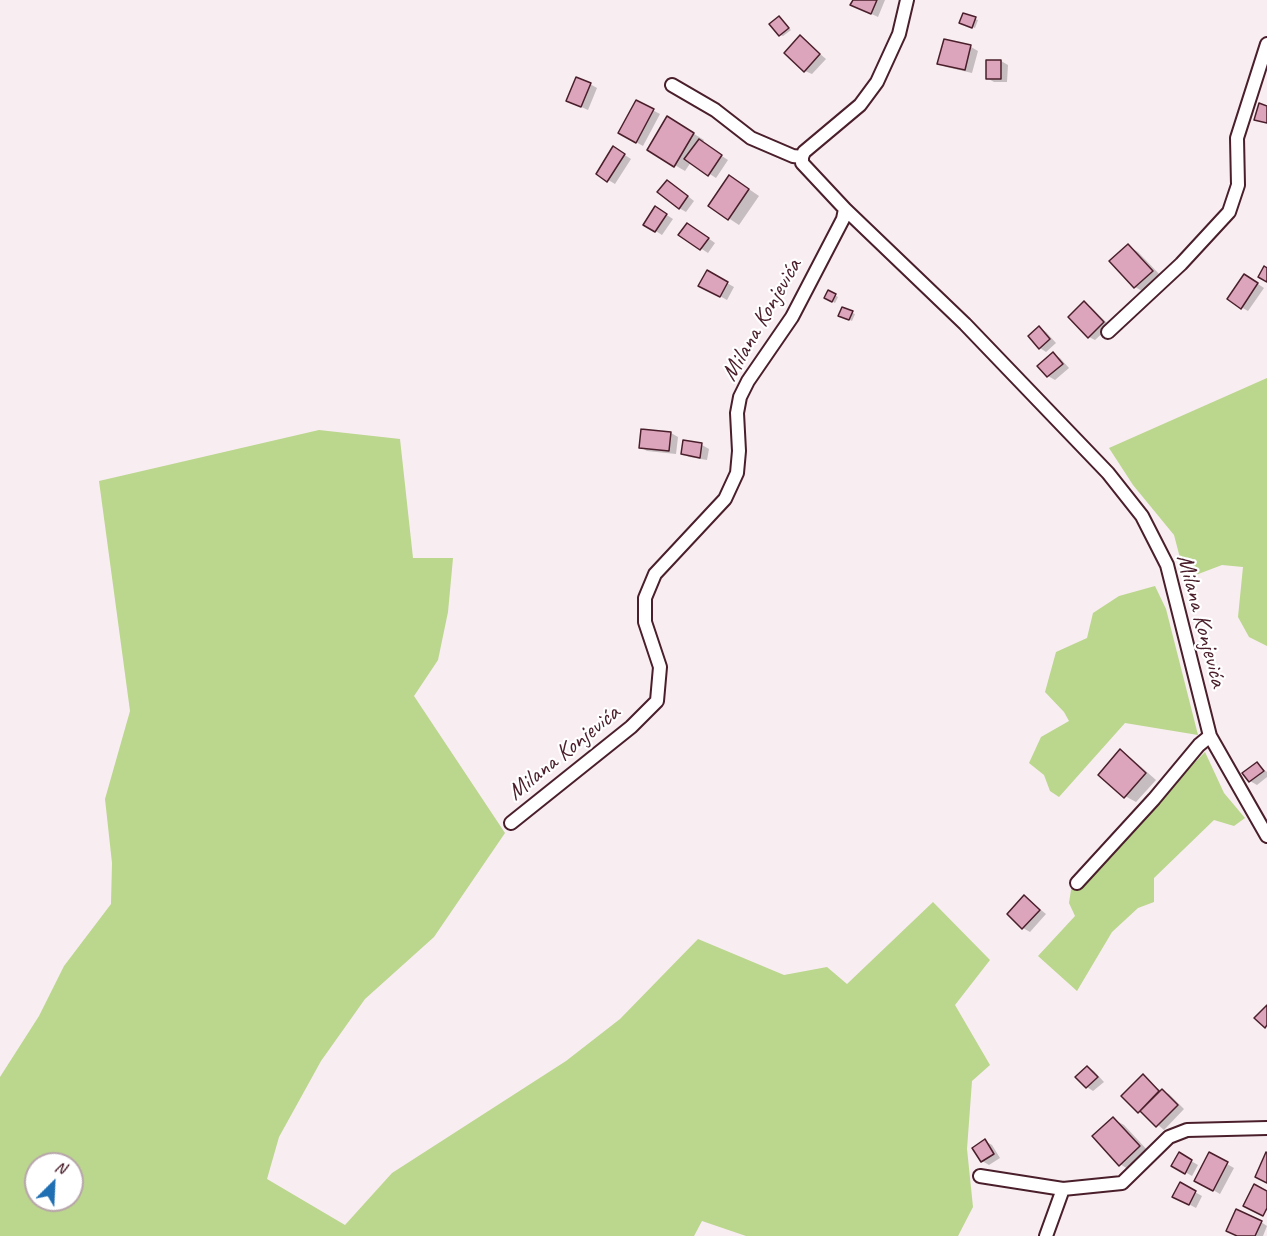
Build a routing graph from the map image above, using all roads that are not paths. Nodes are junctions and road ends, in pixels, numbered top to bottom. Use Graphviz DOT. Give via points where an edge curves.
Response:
graph roads {
  1 [pos="907,0"];
  2 [pos="1267,44"];
  3 [pos="672,85"];
  4 [pos="802,157"];
  5 [pos="845,209"];
  6 [pos="1108,332"];
  7 [pos="1210,736"];
  8 [pos="511,823"];
  9 [pos="1267,836"];
  10 [pos="1077,883"];
  11 [pos="1267,1128"];
  12 [pos="980,1176"];
  13 [pos="1063,1189"];
  14 [pos="1046,1236"];
  1 -- 4 [label="street" via="899,34 877,82 860,105"];
  2 -- 6 [label="street" via="1237,138 1238,185 1229,212 1181,264"];
  3 -- 4 [label="street" via="715,110 751,138"];
  4 -- 5 [label="street, Milana Konjevića" via="802,163"];
  5 -- 7 [label="street, Milana Konjevića" via="965,324 1108,473 1142,516 1167,565"];
  5 -- 8 [label="street, Milana Konjevića" via="792,317 740,397 737,474 724,499 655,574 645,598 645,622 660,667 657,701 631,727"];
  7 -- 9 [label="street, Milana Konjevića"];
  7 -- 10 [label="street"];
  11 -- 13 [label="street" via="1187,1130 1169,1137 1122,1183"];
  12 -- 13 [label="street"];
  13 -- 14 [label="street"];
}
